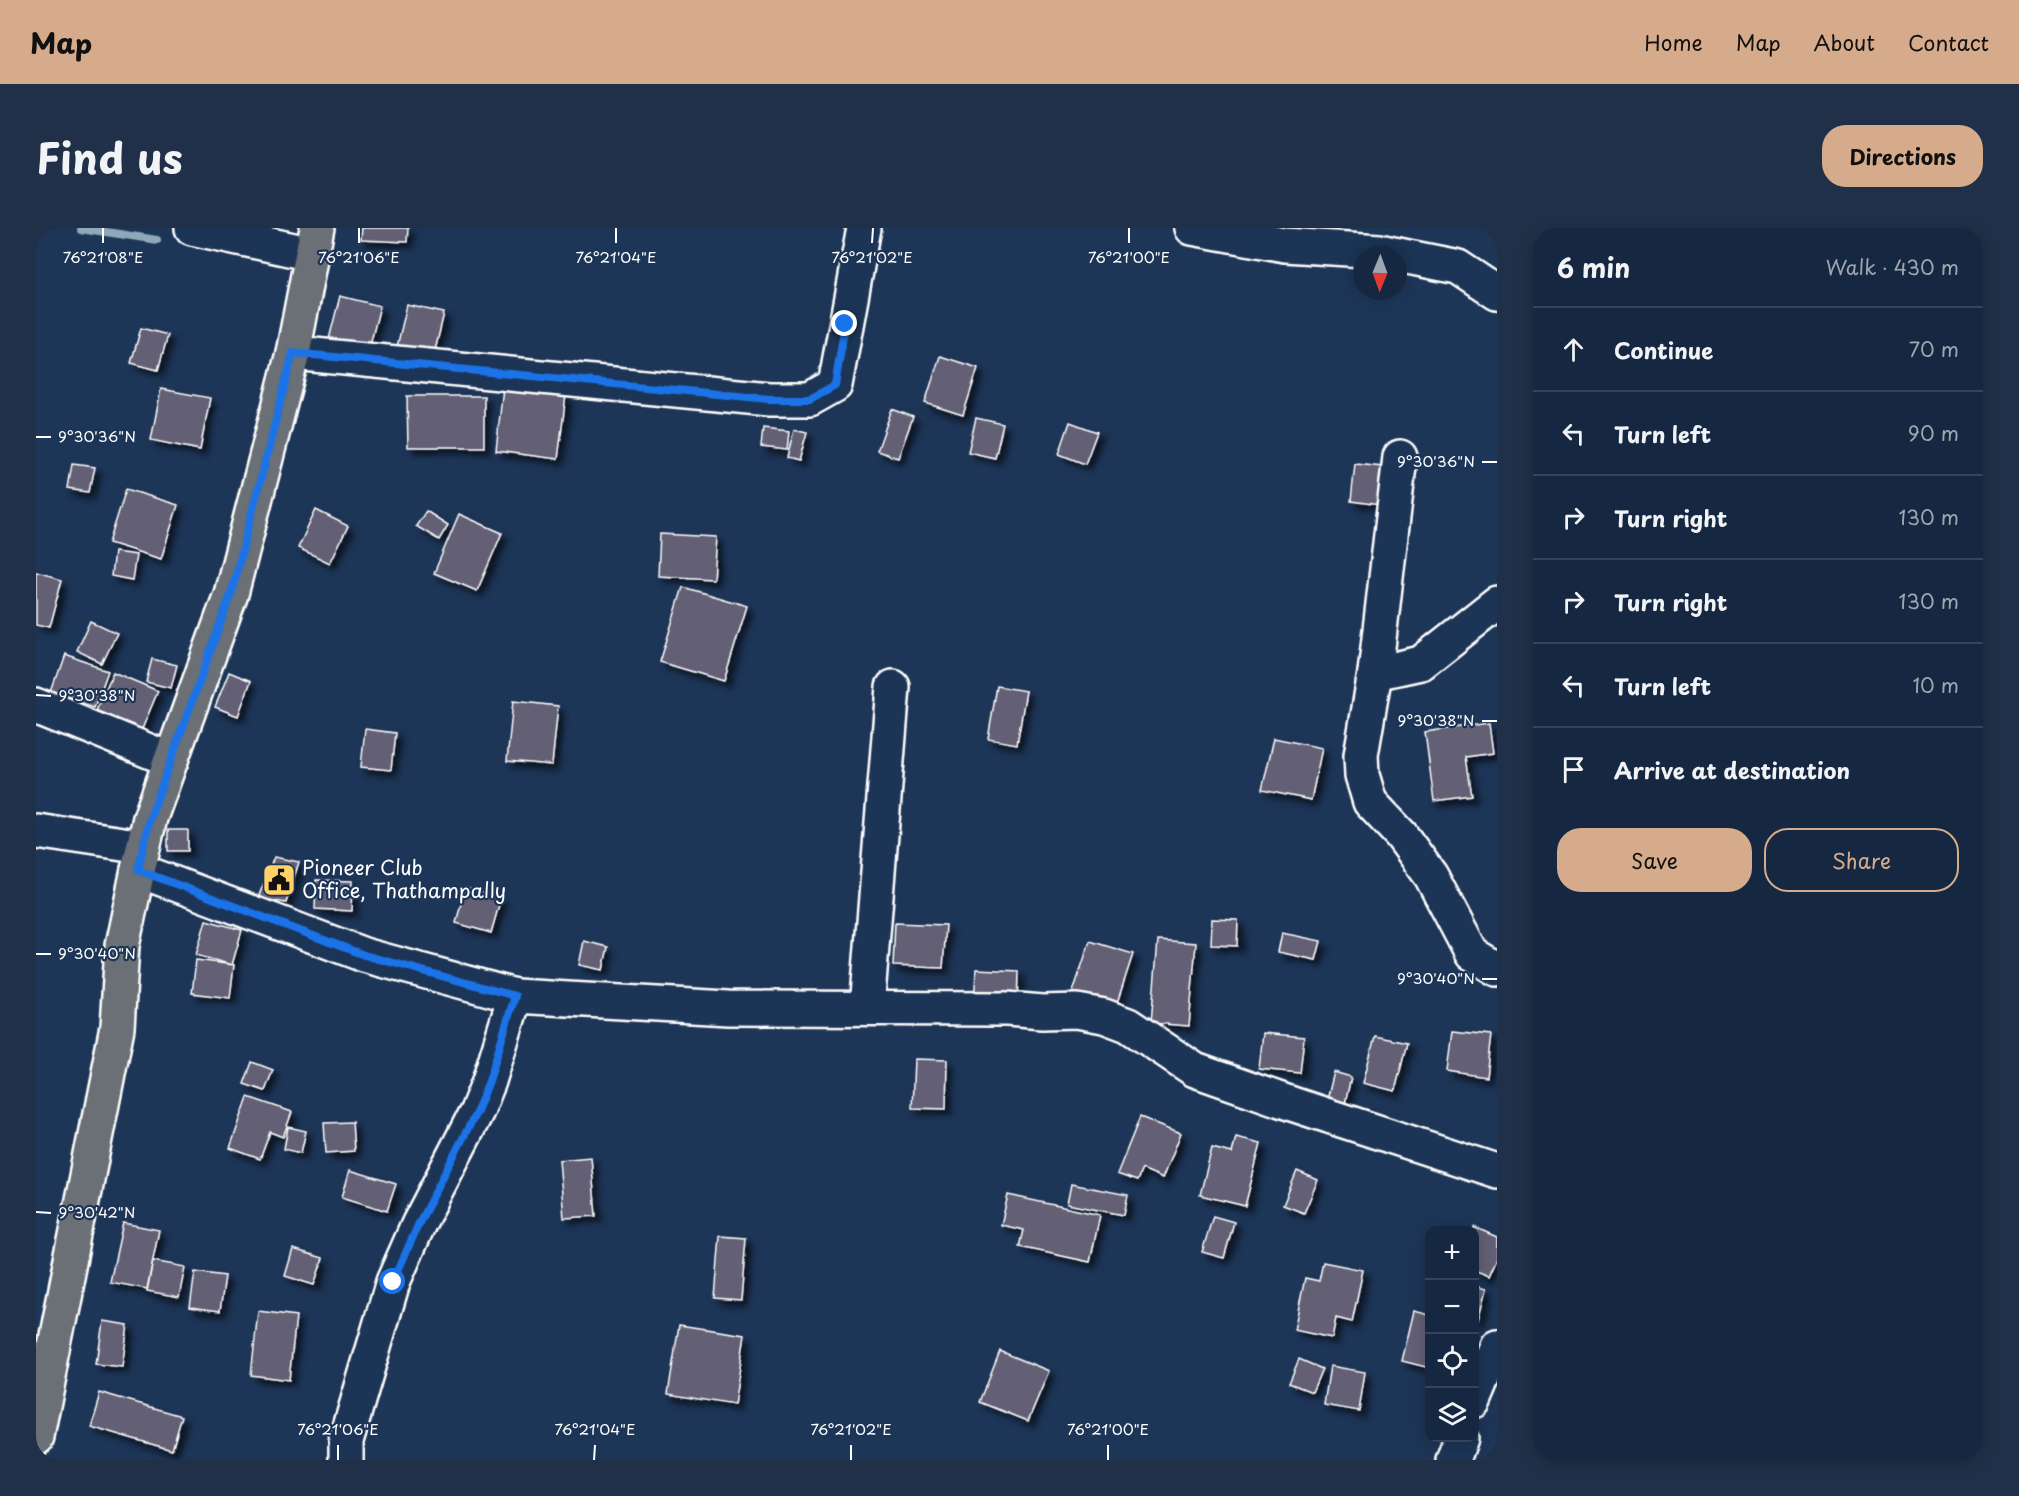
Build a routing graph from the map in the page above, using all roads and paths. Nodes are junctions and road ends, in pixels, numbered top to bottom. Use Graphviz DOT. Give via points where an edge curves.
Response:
graph roads {
  1 [pos="192,228"];
  2 [pos="864,228"];
  3 [pos="1192,228"];
  4 [pos="314,241"];
  5 [pos="1353,250"];
  6 [pos="1407,257"];
  7 [pos="1497,293"];
  8 [pos="293,353"];
  9 [pos="1400,458"];
  10 [pos="1497,603"];
  11 [pos="1375,673"];
  12 [pos="893,687"];
  13 [pos="36,705"];
  14 [pos="171,760"];
  15 [pos="36,831"];
  16 [pos="141,859"];
  17 [pos="1497,969"];
  18 [pos="515,996"];
  19 [pos="867,1008"];
  20 [pos="1497,1171"];
  21 [pos="46,1339"];
  22 [pos="1497,1346"];
  23 [pos="1479,1389"];
  24 [pos="36,1437"];
  25 [pos="1459,1442"];
  26 [pos="346,1460"];
  27 [pos="1453,1460"];
  1 -- 4 [label="street"];
  2 -- 8 [label="street" via="835,385 810,399 769,399"];
  3 -- 5 [label="street" via="1285,245"];
  4 -- 8 [label="main road"];
  6 -- 7 [label="street" via="1458,267"];
  8 -- 14 [label="main road" via="231,594"];
  9 -- 11 [label="street"];
  10 -- 11 [label="street" via="1421,663"];
  11 -- 17 [label="street" via="1361,755 1370,802 1431,876 1472,954"];
  12 -- 19 [label="street"];
  13 -- 14 [label="street"];
  14 -- 16 [label="main road" via="150,818"];
  15 -- 16 [label="street"];
  16 -- 18 [label="street" via="364,955"];
  16 -- 21 [label="main road" via="122,946 117,1028"];
  18 -- 19 [label="street" via="728,1008"];
  18 -- 26 [label="street" via="477,1111 393,1282 346,1441"];
  19 -- 20 [label="street" via="1077,1011 1104,1016 1128,1025 1195,1070"];
  21 -- 24 [label="main road"];
  22 -- 23 [label="street"];
  25 -- 27 [label="street"];
}
